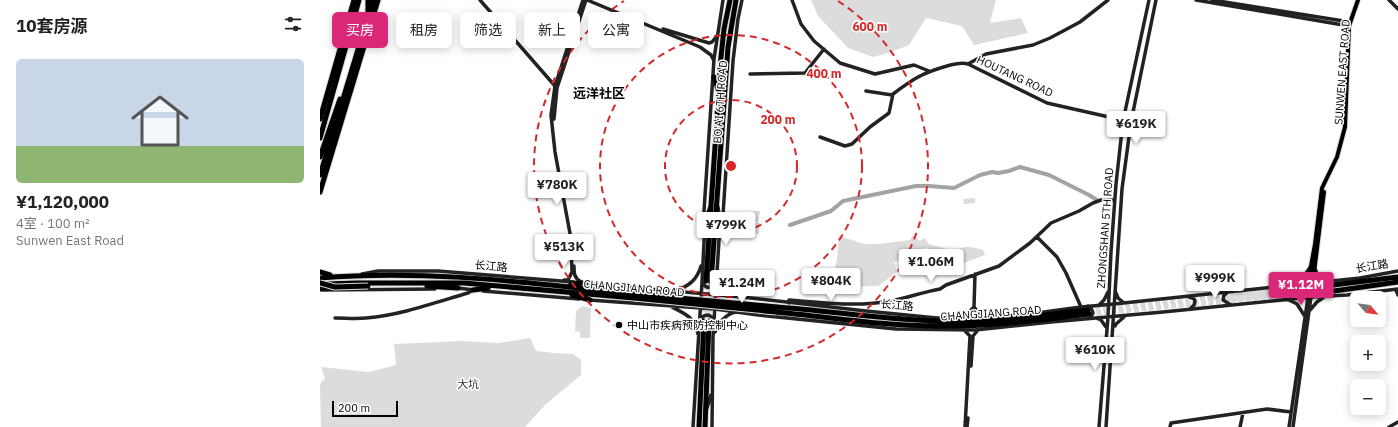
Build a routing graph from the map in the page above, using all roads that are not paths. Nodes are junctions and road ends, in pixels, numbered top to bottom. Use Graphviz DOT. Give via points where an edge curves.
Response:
graph roads {
  1 [pos="354,0"];
  2 [pos="359,0"];
  3 [pos="368,0"];
  4 [pos="373,0"];
  5 [pos="378,0"];
  6 [pos="480,0"];
  7 [pos="583,0"];
  8 [pos="586,0"];
  9 [pos="592,0"];
  10 [pos="723,0"];
  11 [pos="730,0"];
  12 [pos="736,0"];
  13 [pos="741,0"];
  14 [pos="792,0"];
  15 [pos="1108,0"];
  16 [pos="1149,0"];
  17 [pos="1156,0"];
  18 [pos="1196,0"];
  19 [pos="1212,0"];
  20 [pos="1358,0"];
  21 [pos="1389,0"];
  22 [pos="1398,9"];
  23 [pos="734,11"];
  24 [pos="368,12"];
  25 [pos="370,12"];
  26 [pos="1350,24"];
  27 [pos="717,34"];
  28 [pos="358,49"];
  29 [pos="824,49"];
  30 [pos="714,63"];
  31 [pos="968,64"];
  32 [pos="929,71"];
  33 [pos="750,74"];
  34 [pos="714,77"];
  35 [pos="555,86"];
  36 [pos="866,91"];
  37 [pos="719,92"];
  38 [pos="892,95"];
  39 [pos="320,119"];
  40 [pos="1123,121"];
  41 [pos="1131,122"];
  42 [pos="820,137"];
  43 [pos="320,138"];
  44 [pos="320,157"];
  45 [pos="320,175"];
  46 [pos="320,192"];
  47 [pos="715,199"];
  48 [pos="1115,200"];
  49 [pos="705,222"];
  50 [pos="720,224"];
  51 [pos="1037,236"];
  52 [pos="703,261"];
  53 [pos="1310,266"];
  54 [pos="717,267"];
  55 [pos="1315,269"];
  56 [pos="1398,271"];
  57 [pos="320,272"];
  58 [pos="975,274"];
  59 [pos="335,276"];
  60 [pos="346,276"];
  61 [pos="1398,277"];
  62 [pos="320,278"];
  63 [pos="558,281"];
  64 [pos="1329,281"];
  65 [pos="709,282"];
  66 [pos="1398,282"];
  67 [pos="343,283"];
  68 [pos="582,283"];
  69 [pos="1311,283"];
  70 [pos="320,284"];
  71 [pos="550,285"];
  72 [pos="1293,285"];
  73 [pos="1284,286"];
  74 [pos="499,287"];
  75 [pos="458,288"];
  76 [pos="320,289"];
  77 [pos="1109,289"];
  78 [pos="1397,289"];
  79 [pos="474,290"];
  80 [pos="1115,290"];
  81 [pos="674,291"];
  82 [pos="563,292"];
  83 [pos="683,292"];
  84 [pos="1230,292"];
  85 [pos="701,294"];
  86 [pos="716,295"];
  87 [pos="1398,295"];
  88 [pos="634,296"];
  89 [pos="1187,296"];
  90 [pos="1327,296"];
  91 [pos="742,297"];
  92 [pos="1309,297"];
  93 [pos="756,299"];
  94 [pos="590,300"];
  95 [pos="1286,300"];
  96 [pos="789,303"];
  97 [pos="1125,303"];
  98 [pos="1114,304"];
  99 [pos="1098,305"];
  100 [pos="1108,305"];
  101 [pos="1231,305"];
  102 [pos="671,306"];
  103 [pos="680,307"];
  104 [pos="974,307"];
  105 [pos="1081,307"];
  106 [pos="700,308"];
  107 [pos="715,308"];
  108 [pos="777,309"];
  109 [pos="843,309"];
  110 [pos="1189,309"];
  111 [pos="821,311"];
  112 [pos="1309,311"];
  113 [pos="744,312"];
  114 [pos="1088,312"];
  115 [pos="879,313"];
  116 [pos="754,314"];
  117 [pos="806,314"];
  118 [pos="1114,316"];
  119 [pos="1125,316"];
  120 [pos="1304,316"];
  121 [pos="982,317"];
  122 [pos="1108,317"];
  123 [pos="335,318"];
  124 [pos="964,318"];
  125 [pos="1095,318"];
  126 [pos="895,319"];
  127 [pos="707,321"];
  128 [pos="827,322"];
  129 [pos="891,324"];
  130 [pos="866,326"];
  131 [pos="1107,328"];
  132 [pos="1113,329"];
  133 [pos="966,330"];
  134 [pos="976,330"];
  135 [pos="699,337"];
  136 [pos="713,337"];
  137 [pos="712,392"];
  138 [pos="695,397"];
  139 [pos="703,412"];
  140 [pos="1291,412"];
  141 [pos="1243,413"];
  142 [pos="1398,422"];
  143 [pos="693,427"];
  144 [pos="699,427"];
  145 [pos="705,427"];
  146 [pos="712,427"];
  147 [pos="966,427"];
  148 [pos="1099,427"];
  149 [pos="1106,427"];
  150 [pos="1170,427"];
  151 [pos="1240,427"];
  152 [pos="1289,427"];
  153 [pos="1293,427"];
  154 [pos="1389,427"];
  1 -- 39 [label="highway"];
  2 -- 43 [label="highway"];
  3 -- 24 [label="highway"];
  4 -- 25 [label="highway"];
  5 -- 46 [label="highway"];
  6 -- 35 [label="main road"];
  7 -- 35 [label="main road"];
  8 -- 30 [label="main road" via="700,47 711,55"];
  8 -- 68 [label="main road" via="557,88 554,116 557,151 573,239 575,276"];
  9 -- 27 [label="main road" via="705,42 712,42"];
  10 -- 27 [label="main road, BO'AI 6TH ROAD"];
  11 -- 37 [label="highway, BO'AI 6TH ROAD" via="724,29"];
  12 -- 23 [label="highway, BO'AI 6TH ROAD"];
  13 -- 23 [label="highway"];
  13 -- 50 [label="main road, BO'AI 6TH ROAD" via="735,38 723,215"];
  14 -- 29 [label="main road" via="801,24"];
  15 -- 31 [label="main road" via="1080,22 1050,38 1033,45 986,54"];
  16 -- 40 [label="main road, ZHONGSHAN 5TH ROAD"];
  17 -- 41 [label="main road, ZHONGSHAN 5TH ROAD"];
  18 -- 26 [label="main road"];
  19 -- 26 [label="main road"];
  20 -- 26 [label="main road, SUNWEN EAST ROAD"];
  20 -- 55 [label="main road, SUNWEN EAST ROAD" via="1352,26 1347,127 1339,157 1324,189"];
  21 -- 22 [label="main road"];
  23 -- 47 [label="highway, BO'AI 6TH ROAD" via="728,47"];
  26 -- 53 [label="main road, SUNWEN EAST ROAD" via="1345,127 1337,157 1322,188"];
  27 -- 30 [label="main road, BO'AI 6TH ROAD"];
  28 -- 44 [label="highway"];
  28 -- 45 [label="highway"];
  29 -- 32 [label="main road" via="840,63 875,74 914,65"];
  29 -- 33 [label="main road" via="805,73"];
  30 -- 34 [label="main road, BO'AI 6TH ROAD"];
  31 -- 32 [label="main road, HOUTANG ROAD" via="960,63"];
  31 -- 40 [label="main road, HOUTANG ROAD" via="1047,103"];
  32 -- 38 [label="main road, HOUTANG ROAD" via="916,77"];
  34 -- 37 [label="highway"];
  34 -- 49 [label="main road, BO'AI 6TH ROAD"];
  35 -- 63 [label="main road" via="551,115 572,258 572,272 568,280"];
  36 -- 38 [label="main road"];
  37 -- 47 [label="highway, BO'AI 6TH ROAD"];
  38 -- 42 [label="main road" via="889,113 852,144 845,146"];
  40 -- 41 [label="main road, HOUTANG ROAD"];
  40 -- 48 [label="main road, ZHONGSHAN 5TH ROAD"];
  41 -- 80 [label="main road, ZHONGSHAN 5TH ROAD" via="1122,189"];
  47 -- 49 [label="main road"];
  47 -- 50 [label="main road"];
  47 -- 65 [label="highway, BO'AI 6TH ROAD"];
  48 -- 51 [label="main road" via="1093,203 1051,223"];
  48 -- 77 [label="main road, ZHONGSHAN 5TH ROAD"];
  49 -- 52 [label="main road, BO'AI 6TH ROAD"];
  50 -- 54 [label="main road, BO'AI 6TH ROAD"];
  51 -- 58 [label="main road" via="999,266"];
  51 -- 105 [label="main road" via="1057,257"];
  52 -- 65 [label="main road, BO'AI 6TH ROAD"];
  52 -- 81 [label="main road" via="693,282"];
  53 -- 69 [label="main road, SUNWEN EAST ROAD"];
  53 -- 72 [label="main road"];
  54 -- 65 [label="main road, BO'AI 6TH ROAD"];
  54 -- 91 [label="main road" via="719,277 727,289"];
  55 -- 64 [label="main road" via="1319,278"];
  55 -- 69 [label="main road, SUNWEN EAST ROAD"];
  56 -- 64 [label="main road, 长江路"];
  57 -- 59 [label="highway"];
  58 -- 96 [label="main road" via="940,289 890,301 850,304 789,300"];
  58 -- 104 [label="main road"];
  59 -- 60 [label="highway, CHANGJIANG ROAD"];
  59 -- 62 [label="highway, CHANGJIANG ROAD"];
  60 -- 63 [label="main road, 长江路" via="378,272 438,271"];
  60 -- 71 [label="highway, CHANGJIANG ROAD" via="464,278"];
  61 -- 66 [label="highway" via="1334,288"];
  63 -- 68 [label="main road, 长江路"];
  64 -- 69 [label="main road, 长江路"];
  64 -- 90 [label="main road" via="1324,287"];
  65 -- 85 [label="main road, BO'AI 6TH ROAD"];
  65 -- 86 [label="main road, BO'AI 6TH ROAD"];
  67 -- 70 [label="highway, CHANGJIANG ROAD"];
  67 -- 74 [label="highway, CHANGJIANG ROAD" via="456,283"];
  67 -- 76 [label="highway"];
  68 -- 71 [label="highway"];
  68 -- 81 [label="main road, 长江路"];
  69 -- 72 [label="main road, 长江路"];
  69 -- 92 [label="main road, SUNWEN EAST ROAD"];
  70 -- 75 [label="highway, bridge" via="335,287"];
  71 -- 88 [label="highway, CHANGJIANG ROAD"];
  72 -- 73 [label="main road, 长江路"];
  73 -- 84 [label="main road, 长江路"];
  73 -- 95 [label="main road" via="1291,290"];
  74 -- 79 [label="highway"];
  74 -- 82 [label="highway, CHANGJIANG ROAD"];
  75 -- 76 [label="main road, 长江路"];
  75 -- 79 [label="main road, 长江路"];
  77 -- 99 [label="main road" via="1104,300"];
  77 -- 100 [label="main road, ZHONGSHAN 5TH ROAD"];
  78 -- 87 [label="main road"];
  78 -- 90 [label="main road, 长江路"];
  79 -- 94 [label="main road, 长江路"];
  79 -- 123 [label="main road" via="468,294 394,314 365,318"];
  80 -- 97 [label="main road" via="1121,302"];
  80 -- 98 [label="main road, ZHONGSHAN 5TH ROAD"];
  81 -- 83 [label="main road, 长江路"];
  82 -- 88 [label="highway, CHANGJIANG ROAD"];
  82 -- 94 [label="highway"];
  83 -- 85 [label="main road, 长江路"];
  83 -- 103 [label="main road" via="694,300 691,305"];
  84 -- 89 [label="main road, 长江路"];
  84 -- 101 [label="main road" via="1223,298"];
  85 -- 86 [label="main road, 长江路"];
  85 -- 106 [label="main road, BO'AI 6TH ROAD"];
  86 -- 91 [label="main road, 长江路"];
  86 -- 107 [label="main road, BO'AI 6TH ROAD"];
  88 -- 108 [label="highway, CHANGJIANG ROAD, bridge"];
  89 -- 97 [label="main road, 长江路"];
  89 -- 110 [label="main road" via="1195,301 1194,306"];
  90 -- 92 [label="main road, 长江路"];
  90 -- 112 [label="main road"];
  91 -- 93 [label="main road, 长江路"];
  92 -- 95 [label="main road, 长江路"];
  92 -- 112 [label="main road, SUNWEN EAST ROAD"];
  92 -- 120 [label="main road, SUNWEN EAST ROAD"];
  93 -- 96 [label="main road, 长江路"];
  93 -- 116 [label="main road" via="750,303 750,309"];
  94 -- 102 [label="main road, 长江路"];
  95 -- 101 [label="main road, 长江路"];
  95 -- 120 [label="main road" via="1297,304"];
  96 -- 109 [label="main road, 长江路"];
  97 -- 98 [label="main road, 长江路"];
  98 -- 100 [label="main road, 长江路"];
  98 -- 118 [label="main road, ZHONGSHAN 5TH ROAD"];
  99 -- 100 [label="main road, 长江路"];
  99 -- 114 [label="main road, 长江路"];
  100 -- 122 [label="main road, ZHONGSHAN 5TH ROAD"];
  101 -- 110 [label="main road, 长江路"];
  102 -- 103 [label="main road, 长江路"];
  102 -- 135 [label="main road" via="689,316 695,323"];
  103 -- 106 [label="main road, 长江路"];
  104 -- 121 [label="main road"];
  104 -- 124 [label="main road"];
  105 -- 114 [label="main road, 长江路"];
  105 -- 121 [label="main road, 长江路"];
  106 -- 107 [label="main road, 长江路"];
  106 -- 127 [label="main road, BO'AI 6TH ROAD"];
  107 -- 113 [label="main road, 长江路"];
  107 -- 127 [label="main road, BO'AI 6TH ROAD"];
  108 -- 111 [label="highway, CHANGJIANG ROAD"];
  108 -- 117 [label="highway, CHANGJIANG ROAD"];
  109 -- 111 [label="main road"];
  109 -- 115 [label="main road, 长江路"];
  110 -- 119 [label="main road, 长江路"];
  111 -- 126 [label="highway, CHANGJIANG ROAD"];
  112 -- 153 [label="main road, SUNWEN EAST ROAD"];
  113 -- 116 [label="main road, 长江路"];
  113 -- 136 [label="main road" via="728,315 721,321"];
  114 -- 125 [label="main road, 长江路"];
  114 -- 126 [label="highway, CHANGJIANG ROAD" via="986,321"];
  114 -- 129 [label="highway, CHANGJIANG ROAD" via="988,325"];
  114 -- 134 [label="main road, 长江路"];
  115 -- 124 [label="main road, 长江路"];
  115 -- 126 [label="main road"];
  116 -- 128 [label="main road, 长江路"];
  117 -- 128 [label="main road"];
  117 -- 129 [label="highway, CHANGJIANG ROAD"];
  118 -- 119 [label="main road, 长江路"];
  118 -- 122 [label="main road, 长江路"];
  118 -- 132 [label="main road, ZHONGSHAN 5TH ROAD"];
  119 -- 132 [label="main road"];
  120 -- 140 [label="main road, SUNWEN EAST ROAD"];
  121 -- 124 [label="main road, 长江路"];
  122 -- 125 [label="main road, 长江路"];
  122 -- 131 [label="main road, ZHONGSHAN 5TH ROAD"];
  125 -- 131 [label="main road"];
  127 -- 135 [label="main road"];
  127 -- 136 [label="main road"];
  127 -- 139 [label="highway"];
  128 -- 130 [label="main road, 长江路"];
  129 -- 130 [label="main road, 长江路"];
  130 -- 133 [label="main road, 长江路"];
  131 -- 148 [label="main road, ZHONGSHAN 5TH ROAD"];
  132 -- 149 [label="main road, ZHONGSHAN 5TH ROAD"];
  133 -- 134 [label="main road, 长江路"];
  133 -- 147 [label="main road" via="970,336"];
  134 -- 147 [label="main road" via="973,336"];
  135 -- 138 [label="main road"];
  136 -- 137 [label="main road"];
  137 -- 139 [label="main road"];
  137 -- 146 [label="main road"];
  138 -- 139 [label="main road"];
  138 -- 143 [label="main road"];
  139 -- 144 [label="highway"];
  139 -- 145 [label="highway"];
  140 -- 141 [label="main road" via="1267,409"];
  140 -- 152 [label="main road, SUNWEN EAST ROAD"];
  141 -- 150 [label="main road" via="1171,423"];
  141 -- 151 [label="main road"];
  142 -- 154 [label="main road"];
}
